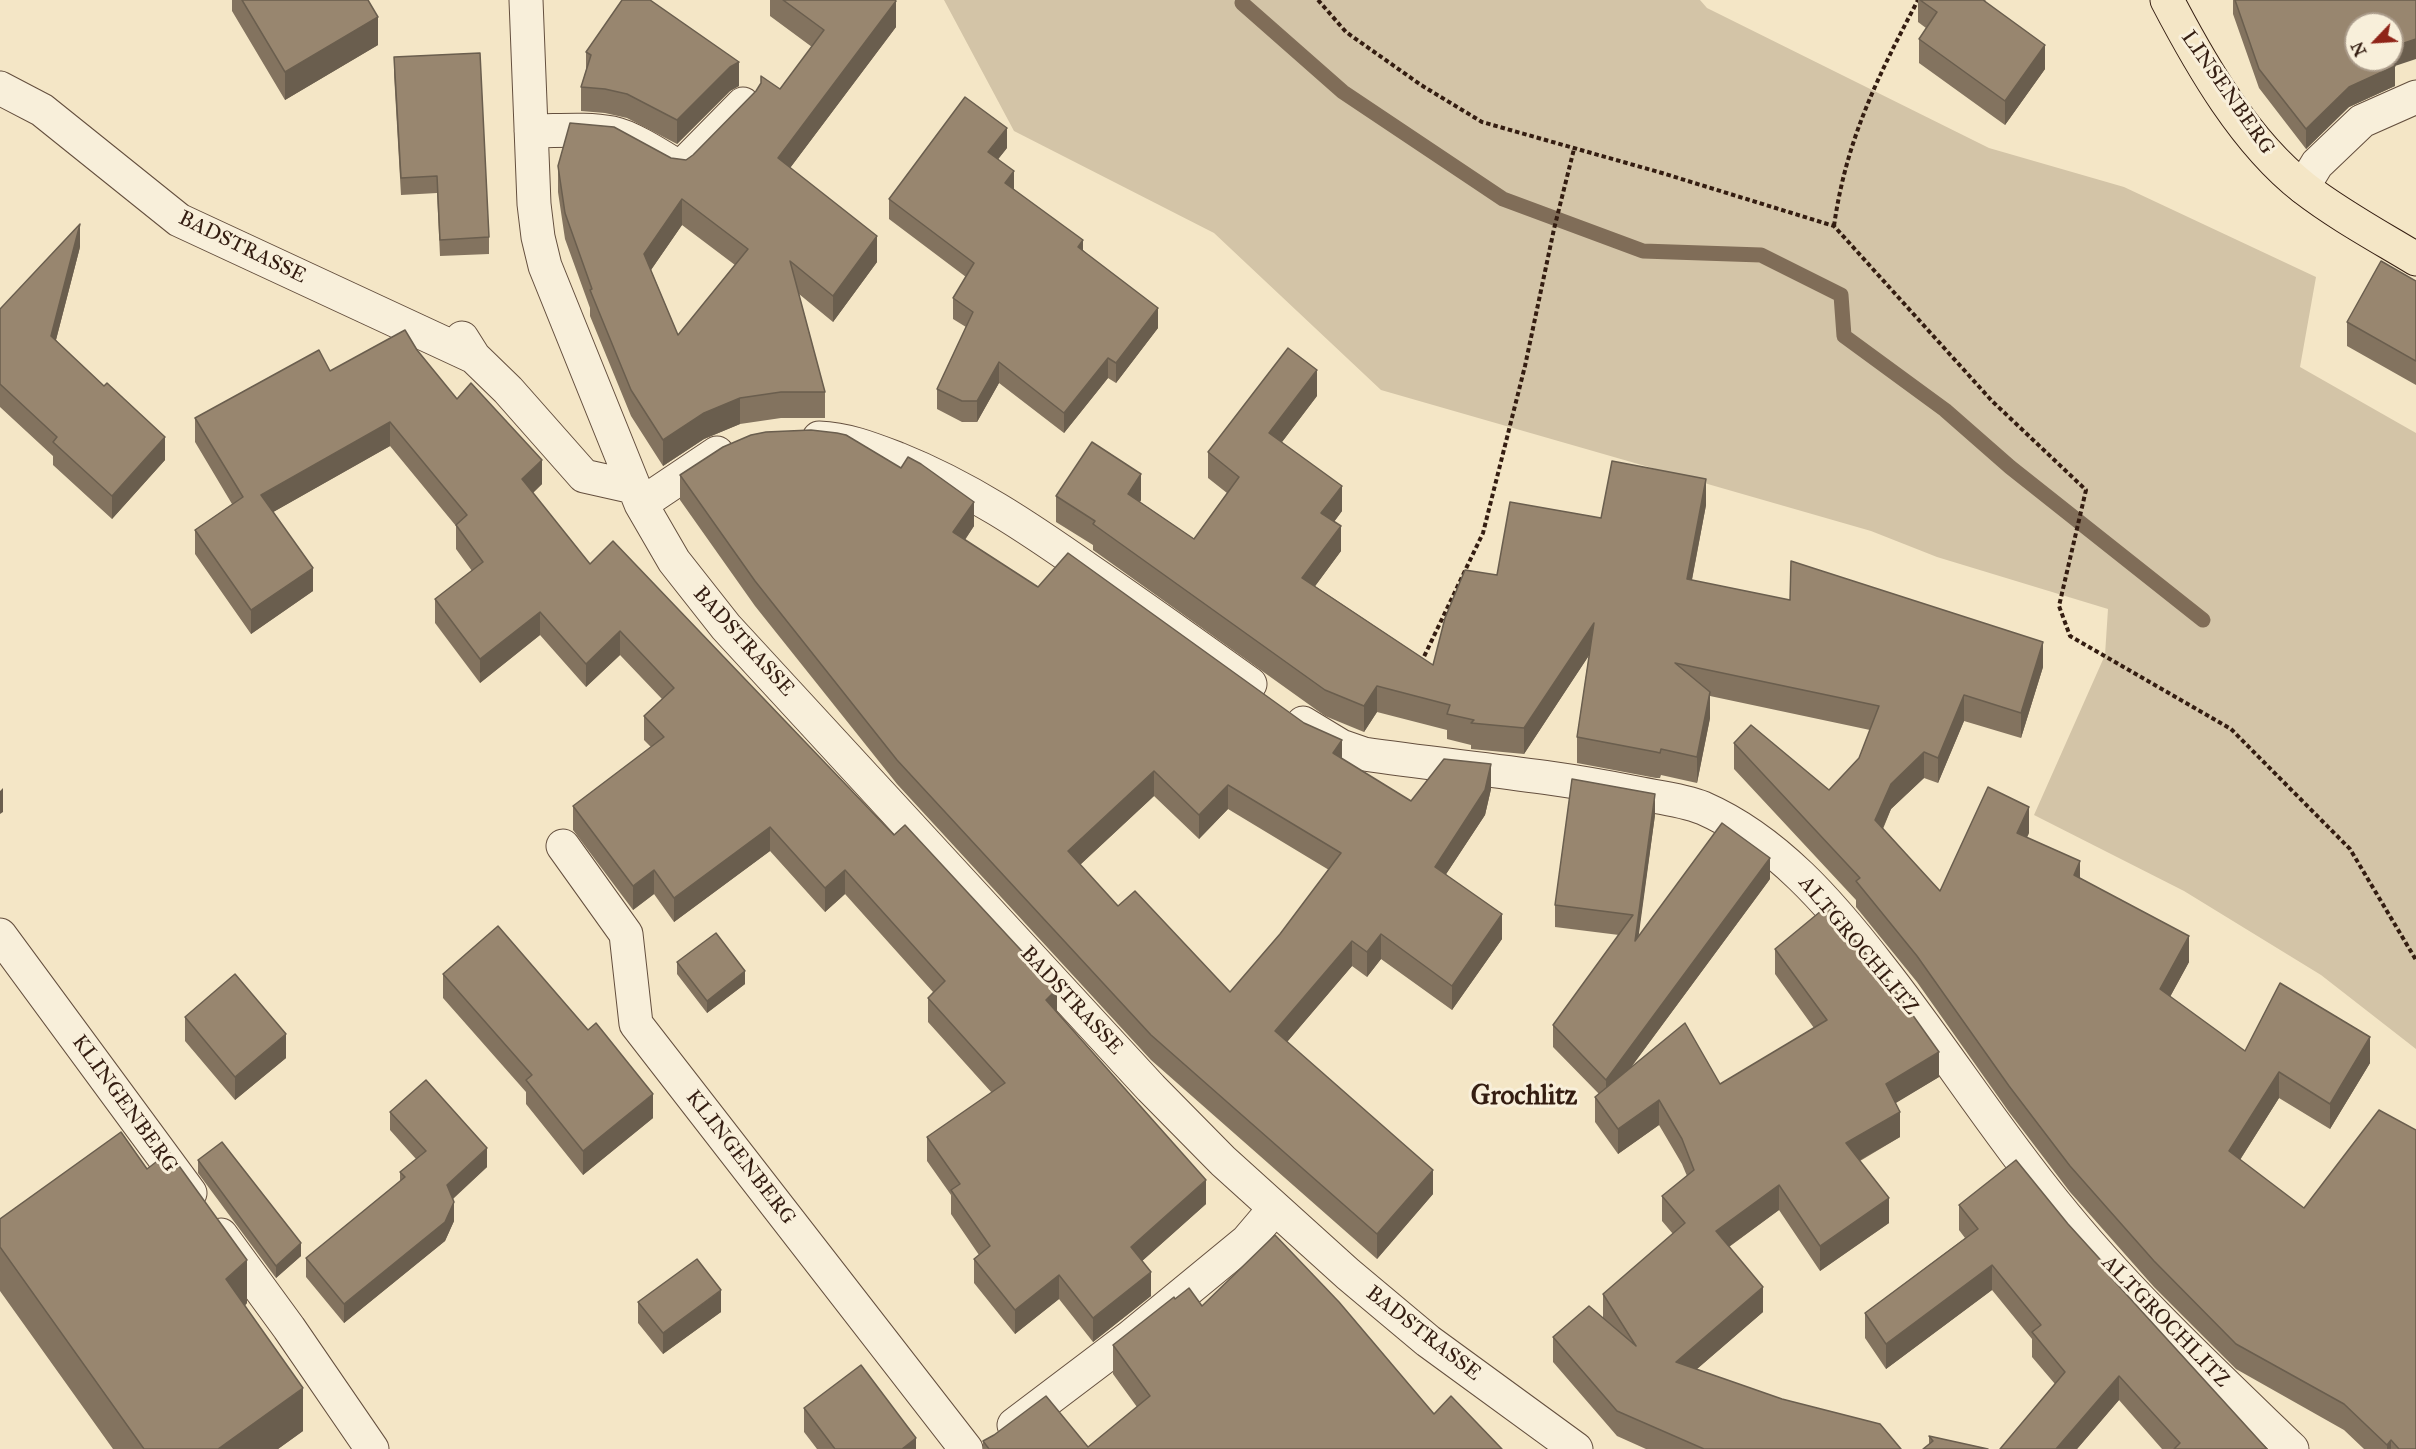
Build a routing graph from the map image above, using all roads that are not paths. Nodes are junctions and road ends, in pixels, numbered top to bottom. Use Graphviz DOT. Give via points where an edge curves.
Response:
graph roads {
  1 [pos="526,0"];
  2 [pos="2167,0"];
  3 [pos="0,88"];
  4 [pos="2416,97"];
  5 [pos="743,104"];
  6 [pos="531,131"];
  7 [pos="2303,187"];
  8 [pos="2416,259"];
  9 [pos="453,324"];
  10 [pos="474,357"];
  11 [pos="785,438"];
  12 [pos="741,443"];
  13 [pos="637,496"];
  14 [pos="563,846"];
  15 [pos="0,935"];
  16 [pos="1275,1208"];
  17 [pos="372,1449"];
  18 [pos="966,1449"];
  19 [pos="983,1449"];
  20 [pos="1576,1449"];
  21 [pos="2292,1449"];
  1 -- 6 [label="street, BADSTRASSE"];
  2 -- 7 [label="main road, LINSENBERG" via="2189,42 2252,136"];
  3 -- 10 [label="street, BADSTRASSE" via="42,110 179,220"];
  4 -- 7 [label="street" via="2362,121 2317,164"];
  5 -- 6 [label="street" via="680,168 614,133"];
  6 -- 13 [label="street, BADSTRASSE" via="534,204 545,266"];
  7 -- 8 [label="main road, LINSENBERG"];
  9 -- 10 [label="street, BADSTRASSE"];
  10 -- 13 [label="street, BADSTRASSE" via="584,476"];
  11 -- 21 [label="street, ALTGROCHLITZ" via="838,439 865,447 979,496 1341,746 1364,754 1606,787 1699,806 1750,834 1824,898 1905,998 2009,1145 2078,1231 2164,1323"];
  12 -- 13 [label="street"];
  13 -- 16 [label="street, BADSTRASSE" via="674,561 726,627 1151,1088"];
  14 -- 18 [label="street, KLINGENBERG" via="626,934 636,1024"];
  15 -- 17 [label="street, KLINGENBERG" via="290,1328"];
  16 -- 19 [label="street" via="1247,1241 1130,1338"];
  16 -- 20 [label="street, BADSTRASSE" via="1428,1341"];
}
